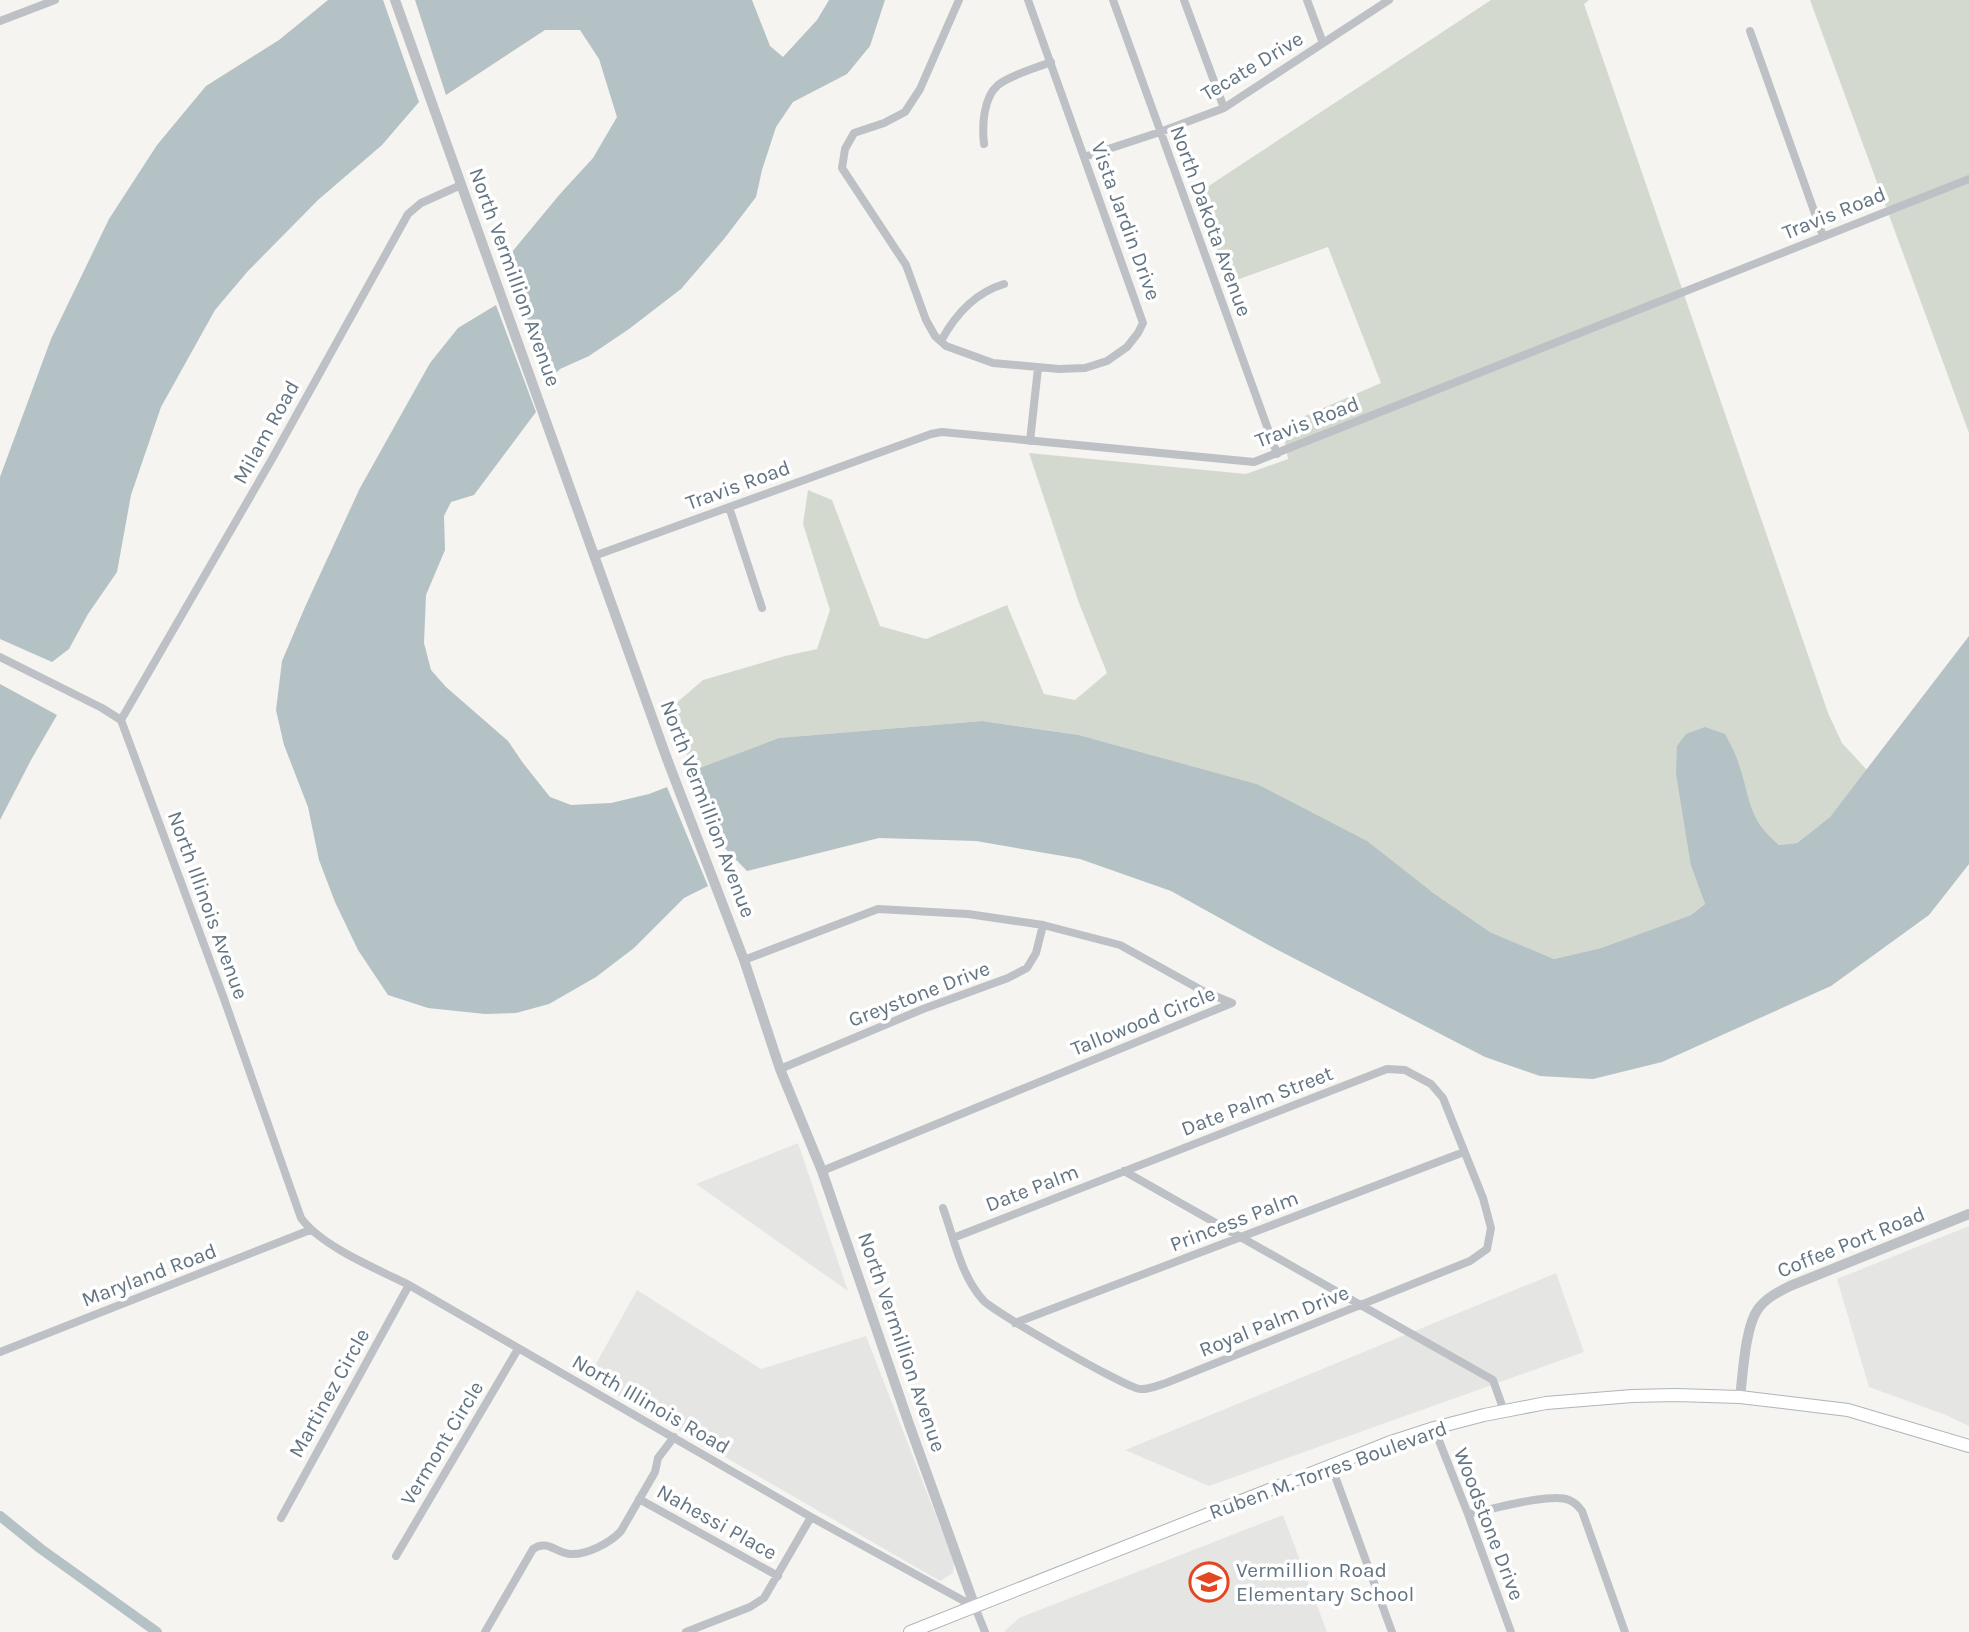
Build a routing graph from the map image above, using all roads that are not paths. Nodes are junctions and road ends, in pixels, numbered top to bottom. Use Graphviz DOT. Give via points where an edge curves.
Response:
graph roads {
  1 [pos="55,0"];
  2 [pos="395,0"];
  3 [pos="959,0"];
  4 [pos="1028,0"];
  5 [pos="1113,0"];
  6 [pos="1184,0"];
  7 [pos="1307,0"];
  8 [pos="1390,0"];
  9 [pos="0,21"];
  10 [pos="1750,31"];
  11 [pos="1323,43"];
  12 [pos="1051,62"];
  13 [pos="1224,108"];
  14 [pos="1160,132"];
  15 [pos="984,144"];
  16 [pos="1084,157"];
  17 [pos="1969,179"];
  18 [pos="461,185"];
  19 [pos="1824,236"];
  20 [pos="1004,284"];
  21 [pos="941,341"];
  22 [pos="1038,368"];
  23 [pos="1030,441"];
  24 [pos="1276,454"];
  25 [pos="729,507"];
  26 [pos="594,556"];
  27 [pos="762,608"];
  28 [pos="0,657"];
  29 [pos="121,720"];
  30 [pos="1043,925"];
  31 [pos="744,961"];
  32 [pos="780,1069"];
  33 [pos="1405,1070"];
  34 [pos="1464,1152"];
  35 [pos="822,1171"];
  36 [pos="1124,1171"];
  37 [pos="943,1208"];
  38 [pos="1969,1214"];
  39 [pos="310,1230"];
  40 [pos="1240,1237"];
  41 [pos="953,1238"];
  42 [pos="408,1285"];
  43 [pos="1360,1305"];
  44 [pos="1015,1323"];
  45 [pos="519,1349"];
  46 [pos="0,1352"];
  47 [pos="1740,1397"];
  48 [pos="1504,1411"];
  49 [pos="1434,1428"];
  50 [pos="674,1437"];
  51 [pos="1969,1446"];
  52 [pos="1331,1465"];
  53 [pos="639,1499"];
  54 [pos="1468,1514"];
  55 [pos="811,1517"];
  56 [pos="281,1518"];
  57 [pos="396,1556"];
  58 [pos="778,1576"];
  59 [pos="975,1607"];
  60 [pos="485,1632"];
  61 [pos="686,1632"];
  62 [pos="910,1632"];
  63 [pos="985,1632"];
  64 [pos="1392,1632"];
  65 [pos="1511,1632"];
  66 [pos="1625,1632"];
  1 -- 9 [label="street"];
  2 -- 18 [label="street, North Vermillion Avenue"];
  3 -- 21 [label="street" via="920,89 905,112 854,133 842,168 905,265 926,320"];
  4 -- 12 [label="street, Vista Jardin Drive"];
  5 -- 14 [label="street, North Dakota Avenue"];
  6 -- 13 [label="street"];
  7 -- 11 [label="street"];
  8 -- 11 [label="street, Tecate Drive"];
  10 -- 19 [label="street"];
  11 -- 13 [label="street, Tecate Drive"];
  12 -- 15 [label="street" via="997,85 982,128"];
  12 -- 16 [label="street, Vista Jardin Drive"];
  13 -- 14 [label="street, Tecate Drive"];
  14 -- 16 [label="street, Tecate Drive"];
  14 -- 24 [label="street, North Dakota Avenue"];
  16 -- 22 [label="street, Vista Jardin Drive" via="1143,323 1127,347 1107,361 1085,368"];
  17 -- 19 [label="street, Travis Road"];
  18 -- 26 [label="street, North Vermillion Avenue"];
  18 -- 29 [label="street, Milam Road" via="408,214"];
  19 -- 24 [label="street, Travis Road"];
  20 -- 21 [label="street" via="972,300"];
  21 -- 22 [label="street, Vista Jardin Drive" via="993,363"];
  22 -- 23 [label="street"];
  23 -- 24 [label="street, Travis Road" via="1254,462"];
  23 -- 25 [label="street, Travis Road" via="931,434"];
  25 -- 26 [label="street, Travis Road"];
  25 -- 27 [label="street"];
  26 -- 31 [label="street, North Vermillion Avenue"];
  28 -- 29 [label="street"];
  29 -- 39 [label="street, North Illinois Avenue" via="301,1217"];
  30 -- 31 [label="street, Tallowood Circle" via="968,914 878,909"];
  30 -- 32 [label="street, Greystone Drive" via="1027,968"];
  30 -- 35 [label="street, Tallowood Circle" via="1120,945 1232,1003"];
  31 -- 32 [label="street, North Vermillion Avenue"];
  32 -- 35 [label="street, North Vermillion Avenue"];
  33 -- 34 [label="street, Royal Palm Drive" via="1431,1084 1443,1098"];
  33 -- 36 [label="street, Date Palm Street" via="1387,1069"];
  34 -- 40 [label="street, Princess Palm"];
  34 -- 43 [label="street, Royal Palm Drive" via="1491,1228 1487,1249 1469,1261"];
  35 -- 59 [label="street, North Vermillion Avenue"];
  36 -- 40 [label="street"];
  36 -- 41 [label="street, Date Palm"];
  37 -- 41 [label="street, Royal Palm Drive"];
  38 -- 47 [label="street, Coffee Port Road" via="1771,1296 1750,1327"];
  39 -- 42 [label="street, North Illinois Road"];
  39 -- 46 [label="street, Maryland Road"];
  40 -- 43 [label="street"];
  40 -- 44 [label="street, Princess Palm"];
  41 -- 44 [label="street, Royal Palm Drive" via="969,1282 984,1303"];
  42 -- 45 [label="street, North Illinois Road"];
  42 -- 56 [label="street, Martinez Circle"];
  43 -- 44 [label="street, Royal Palm Drive" via="1140,1390"];
  43 -- 48 [label="street" via="1493,1380"];
  45 -- 50 [label="street, North Illinois Road"];
  45 -- 57 [label="street, Vermont Circle"];
  47 -- 48 [label="main road, Ruben M. Torres Boulevard" via="1632,1395"];
  47 -- 51 [label="main road, Ruben M. Torres Boulevard" via="1848,1410"];
  48 -- 49 [label="main road, Ruben M. Torres Boulevard"];
  49 -- 52 [label="main road, Ruben M. Torres Boulevard"];
  49 -- 54 [label="street, Woodstone Drive"];
  50 -- 53 [label="street" via="658,1458"];
  50 -- 55 [label="street, North Illinois Road"];
  52 -- 59 [label="main road, Ruben M. Torres Boulevard"];
  52 -- 64 [label="street"];
  53 -- 58 [label="street, Nahessi Place"];
  53 -- 60 [label="street" via="621,1531 601,1545 574,1554 545,1545 533,1549"];
  54 -- 65 [label="street, Woodstone Drive"];
  54 -- 66 [label="street" via="1559,1498 1576,1504"];
  55 -- 58 [label="street"];
  55 -- 59 [label="street, North Illinois Road"];
  58 -- 61 [label="street" via="758,1603"];
  59 -- 62 [label="main road, Ruben M. Torres Boulevard"];
  59 -- 63 [label="street, North Vermillion Avenue"];
}
